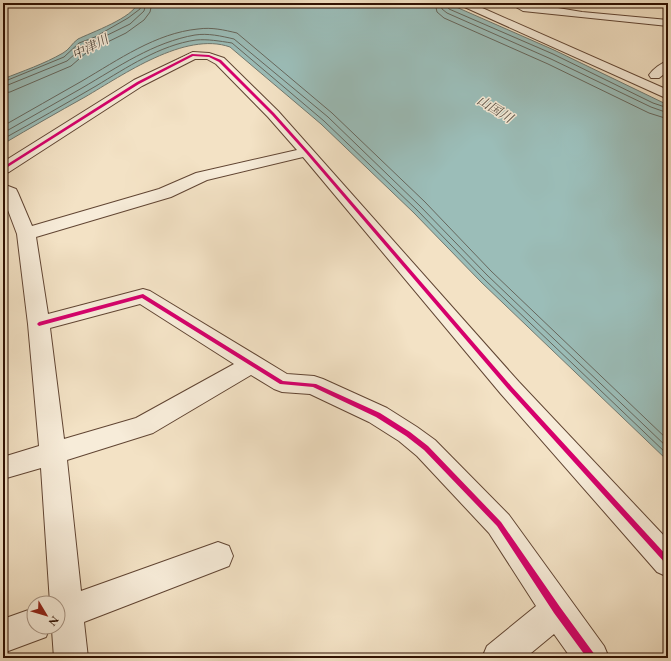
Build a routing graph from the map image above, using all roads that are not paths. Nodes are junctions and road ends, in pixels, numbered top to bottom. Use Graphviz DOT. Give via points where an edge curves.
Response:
graph roads {
  1 [pos="10,3"];
  2 [pos="463,3"];
  3 [pos="482,3"];
  4 [pos="3,7"];
  5 [pos="519,12"];
  6 [pos="668,23"];
  7 [pos="555,33"];
  8 [pos="564,41"];
  9 [pos="599,57"];
  10 [pos="626,63"];
  11 [pos="668,65"];
  12 [pos="665,89"];
  13 [pos="308,152"];
  14 [pos="3,169"];
  15 [pos="3,189"];
  16 [pos="26,234"];
  17 [pos="39,324"];
  18 [pos="252,364"];
  19 [pos="53,454"];
  20 [pos="3,468"];
  21 [pos="218,556"];
  22 [pos="668,562"];
  23 [pos="62,595"];
  24 [pos="557,610"];
  25 [pos="66,613"];
  26 [pos="26,627"];
  27 [pos="66,630"];
  28 [pos="3,636"];
  29 [pos="71,658"];
  30 [pos="499,658"];
  31 [pos="592,658"];
  1 -- 4 [label="street"];
  2 -- 12 [label="street"];
  3 -- 5 [label="street"];
  5 -- 6 [label="street" via="552,10"];
  5 -- 8 [label="street"];
  7 -- 8 [label="street"];
  8 -- 9 [label="street"];
  9 -- 10 [label="street"];
  9 -- 12 [label="street"];
  11 -- 12 [label="street" via="651,73"];
  13 -- 14 [label="street" via="220,61 209,56 193,54 138,83"];
  13 -- 16 [label="street" via="202,176 164,193"];
  13 -- 22 [label="street" via="510,388"];
  15 -- 16 [label="street" via="10,193"];
  16 -- 17 [label="street"];
  17 -- 18 [label="street" via="143,296"];
  17 -- 19 [label="street"];
  18 -- 19 [label="street" via="144,426"];
  18 -- 24 [label="street" via="282,383 314,386 378,415 426,448 499,524"];
  19 -- 20 [label="street"];
  19 -- 23 [label="street"];
  21 -- 25 [label="street"];
  24 -- 30 [label="street"];
  24 -- 31 [label="street"];
  26 -- 28 [label="street"];
  27 -- 29 [label="street"];
}
